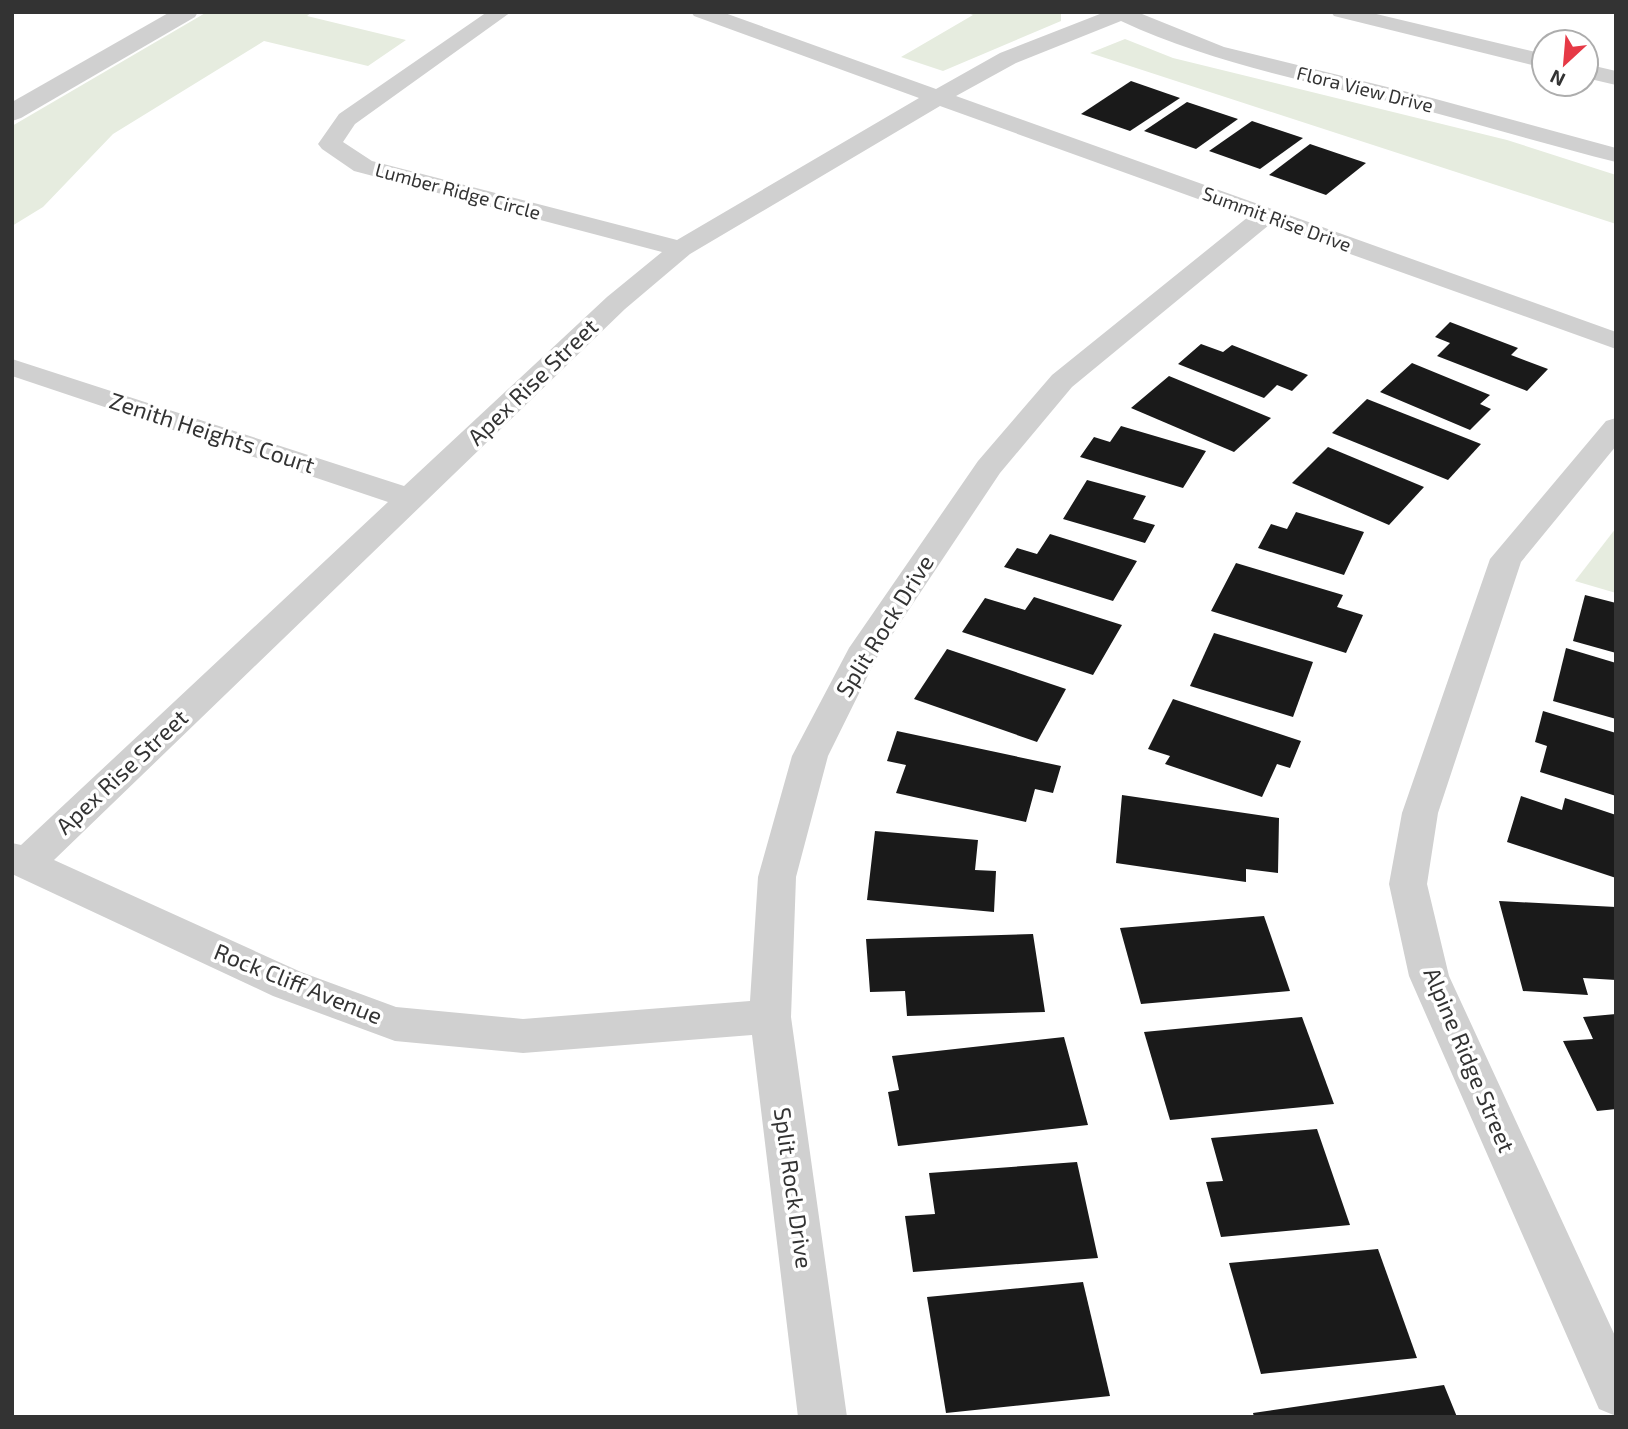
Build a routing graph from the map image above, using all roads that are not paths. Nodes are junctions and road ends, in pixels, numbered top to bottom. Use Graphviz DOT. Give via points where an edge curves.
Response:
graph roads {
  1 [pos="153,12"];
  2 [pos="187,12"];
  3 [pos="501,12"];
  4 [pos="701,12"];
  5 [pos="1341,12"];
  6 [pos="1121,13"];
  7 [pos="1530,58"];
  8 [pos="12,91"];
  9 [pos="937,98"];
  10 [pos="12,113"];
  11 [pos="1616,155"];
  12 [pos="1266,215"];
  13 [pos="681,249"];
  14 [pos="1616,341"];
  15 [pos="12,367"];
  16 [pos="1616,427"];
  17 [pos="411,499"];
  18 [pos="19,860"];
  19 [pos="770,1017"];
  20 [pos="1616,1392"];
  21 [pos="823,1417"];
  1 -- 8 [label="street"];
  2 -- 10 [label="street"];
  3 -- 13 [label="street, Lumber Ridge Circle" via="347,119 330,144 363,166"];
  4 -- 9 [label="street"];
  5 -- 7 [label="street"];
  6 -- 9 [label="street, Apex Rise Street" via="1008,58"];
  6 -- 11 [label="street, Flora View Drive" via="1217,52"];
  9 -- 12 [label="street, Summit Rise Drive"];
  9 -- 13 [label="street, Apex Rise Street"];
  12 -- 14 [label="street, Summit Rise Drive"];
  12 -- 19 [label="street, Split Rock Drive" via="1062,381 989,467 860,656 810,756 777,877"];
  13 -- 17 [label="street, Apex Rise Street" via="616,303"];
  15 -- 17 [label="street, Zenith Heights Court"];
  16 -- 20 [label="street, Alpine Ridge Street" via="1506,559 1420,813 1408,884 1429,976"];
  17 -- 18 [label="street, Apex Rise Street"];
  18 -- 19 [label="street, Rock Cliff Avenue" via="287,984 395,1024 523,1036"];
  19 -- 21 [label="street, Split Rock Drive"];
}
